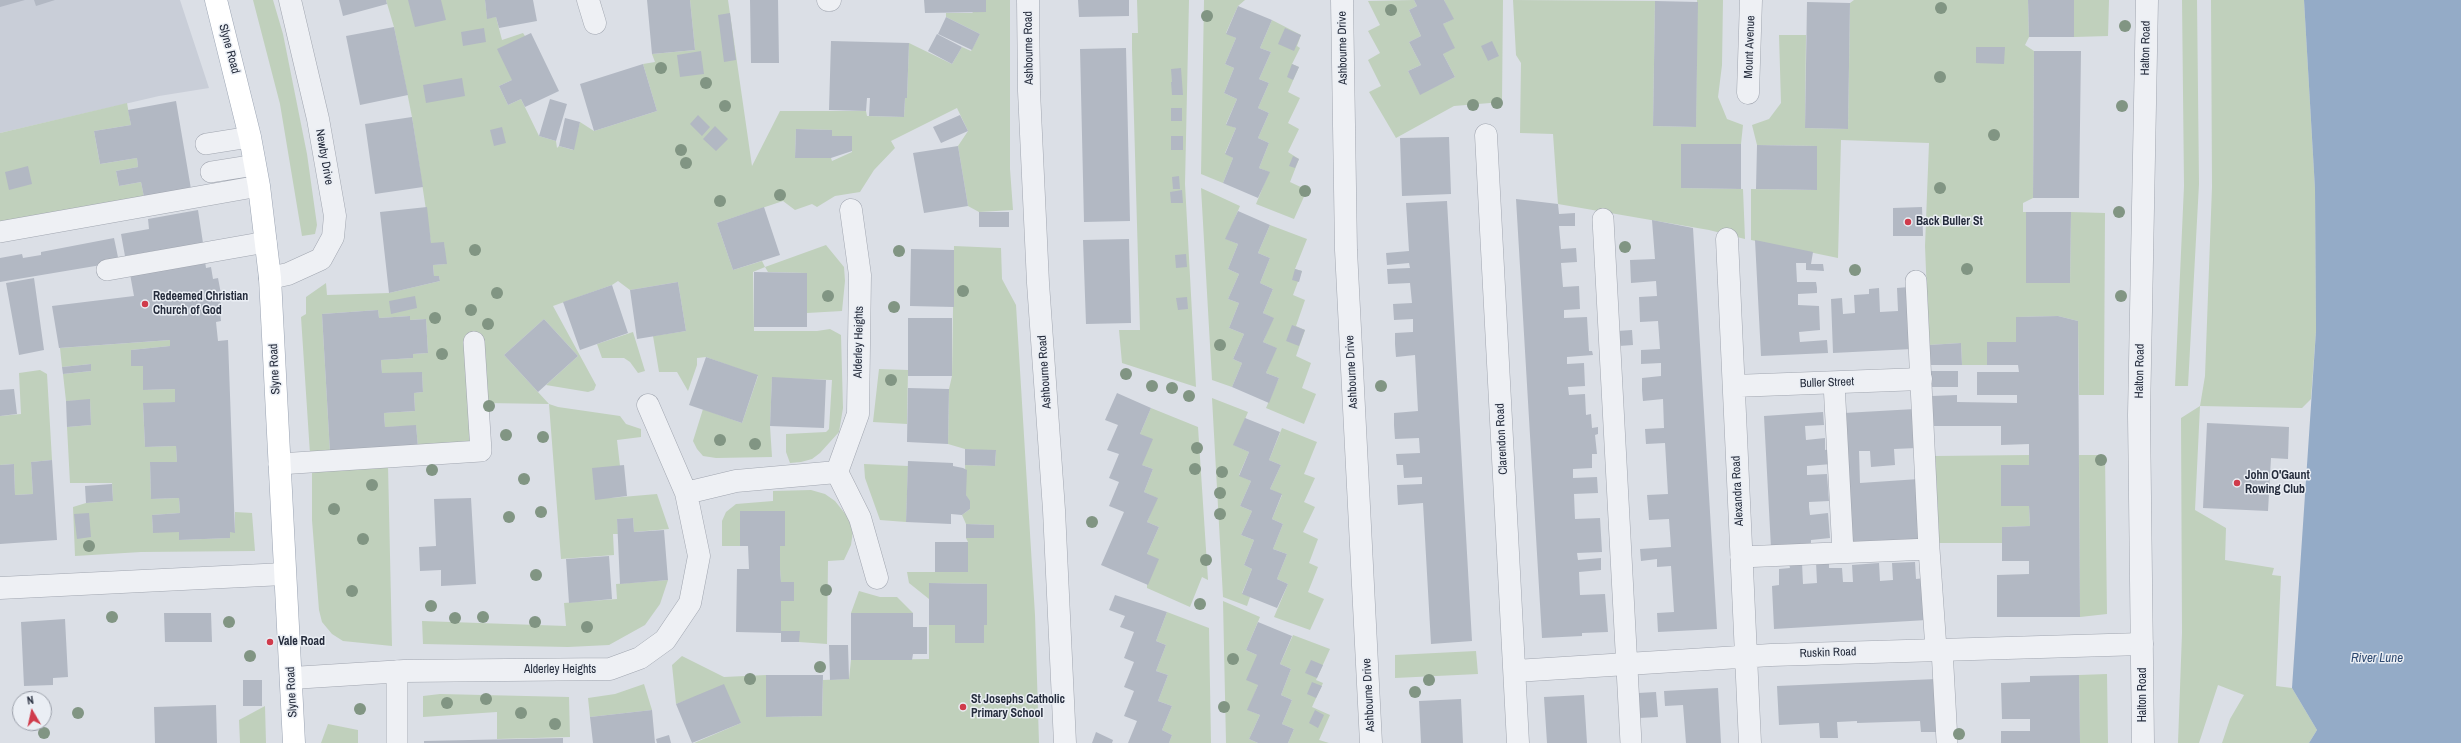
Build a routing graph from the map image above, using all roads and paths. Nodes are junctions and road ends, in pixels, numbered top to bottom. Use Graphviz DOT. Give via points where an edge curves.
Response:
graph roads {
  1 [pos="216,0"];
  2 [pos="290,0"];
  3 [pos="588,0"];
  4 [pos="1028,0"];
  5 [pos="1342,0"];
  6 [pos="1751,0"];
  7 [pos="2147,0"];
  8 [pos="595,23"];
  9 [pos="1748,93"];
  10 [pos="1486,135"];
  11 [pos="250,137"];
  12 [pos="206,144"];
  13 [pos="255,165"];
  14 [pos="210,172"];
  15 [pos="259,186"];
  16 [pos="851,210"];
  17 [pos="1603,220"];
  18 [pos="0,232"];
  19 [pos="1727,239"];
  20 [pos="266,242"];
  21 [pos="107,270"];
  22 [pos="270,278"];
  23 [pos="1916,281"];
  24 [pos="474,342"];
  25 [pos="1921,380"];
  26 [pos="1834,382"];
  27 [pos="1734,386"];
  28 [pos="648,405"];
  29 [pos="279,464"];
  30 [pos="837,472"];
  31 [pos="686,493"];
  32 [pos="1929,549"];
  33 [pos="1843,552"];
  34 [pos="1741,557"];
  35 [pos="284,574"];
  36 [pos="877,578"];
  37 [pos="0,588"];
  38 [pos="2142,644"];
  39 [pos="1939,649"];
  40 [pos="1746,656"];
  41 [pos="1627,664"];
  42 [pos="397,671"];
  43 [pos="1515,671"];
  44 [pos="292,678"];
  45 [pos="1947,741"];
  46 [pos="294,743"];
  47 [pos="397,743"];
  48 [pos="1065,743"];
  49 [pos="1371,743"];
  50 [pos="1518,743"];
  51 [pos="1631,743"];
  52 [pos="1750,743"];
  53 [pos="2143,743"];
  1 -- 11 [label="main road, Slyne Road" via="227,36"];
  2 -- 22 [label="street, Newby Drive" via="318,119 334,216 333,237 320,259 288,274"];
  3 -- 8 [label="street"];
  4 -- 48 [label="street, Ashbourne Road" via="1029,91 1037,269 1054,510"];
  5 -- 49 [label="street, Ashbourne Drive" via="1346,250"];
  6 -- 9 [label="street, Mount Avenue"];
  7 -- 38 [label="street, Halton Road" via="2139,415"];
  10 -- 43 [label="street, Clarendon Road"];
  11 -- 12 [label="lane"];
  11 -- 13 [label="main road, Slyne Road"];
  13 -- 14 [label="lane"];
  13 -- 15 [label="main road, Slyne Road"];
  15 -- 18 [label="lane"];
  15 -- 20 [label="main road, Slyne Road"];
  16 -- 30 [label="street, Alderley Heights" via="860,275 858,414"];
  17 -- 41 [label="lane"];
  19 -- 27 [label="street, Alexandra Road"];
  20 -- 21 [label="lane"];
  20 -- 22 [label="main road, Slyne Road"];
  22 -- 29 [label="main road, Slyne Road"];
  23 -- 25 [label="lane"];
  24 -- 29 [label="lane" via="481,451"];
  25 -- 26 [label="street, Buller Street"];
  25 -- 32 [label="lane"];
  26 -- 27 [label="street, Buller Street"];
  26 -- 33 [label="lane"];
  27 -- 34 [label="street, Alexandra Road"];
  28 -- 31 [label="street, Alderley Heights"];
  29 -- 35 [label="main road, Slyne Road"];
  30 -- 31 [label="street" via="736,481"];
  30 -- 36 [label="street" via="860,518"];
  31 -- 42 [label="street, Alderley Heights" via="698,556 690,602 665,640 640,658 610,669"];
  32 -- 33 [label="lane"];
  32 -- 39 [label="lane"];
  33 -- 34 [label="lane"];
  34 -- 40 [label="street, Alexandra Road"];
  35 -- 37 [label="street"];
  35 -- 44 [label="main road, Slyne Road"];
  38 -- 39 [label="street, Ruskin Road"];
  38 -- 53 [label="street, Halton Road"];
  39 -- 40 [label="street, Ruskin Road"];
  39 -- 45 [label="lane"];
  40 -- 41 [label="street, Ruskin Road"];
  40 -- 52 [label="street, Alexandra Road"];
  41 -- 43 [label="street, Ruskin Road"];
  41 -- 51 [label="lane"];
  42 -- 44 [label="street, Alderley Heights"];
  42 -- 47 [label="lane"];
  43 -- 50 [label="street, Clarendon Road"];
  44 -- 46 [label="main road, Slyne Road"];
}
